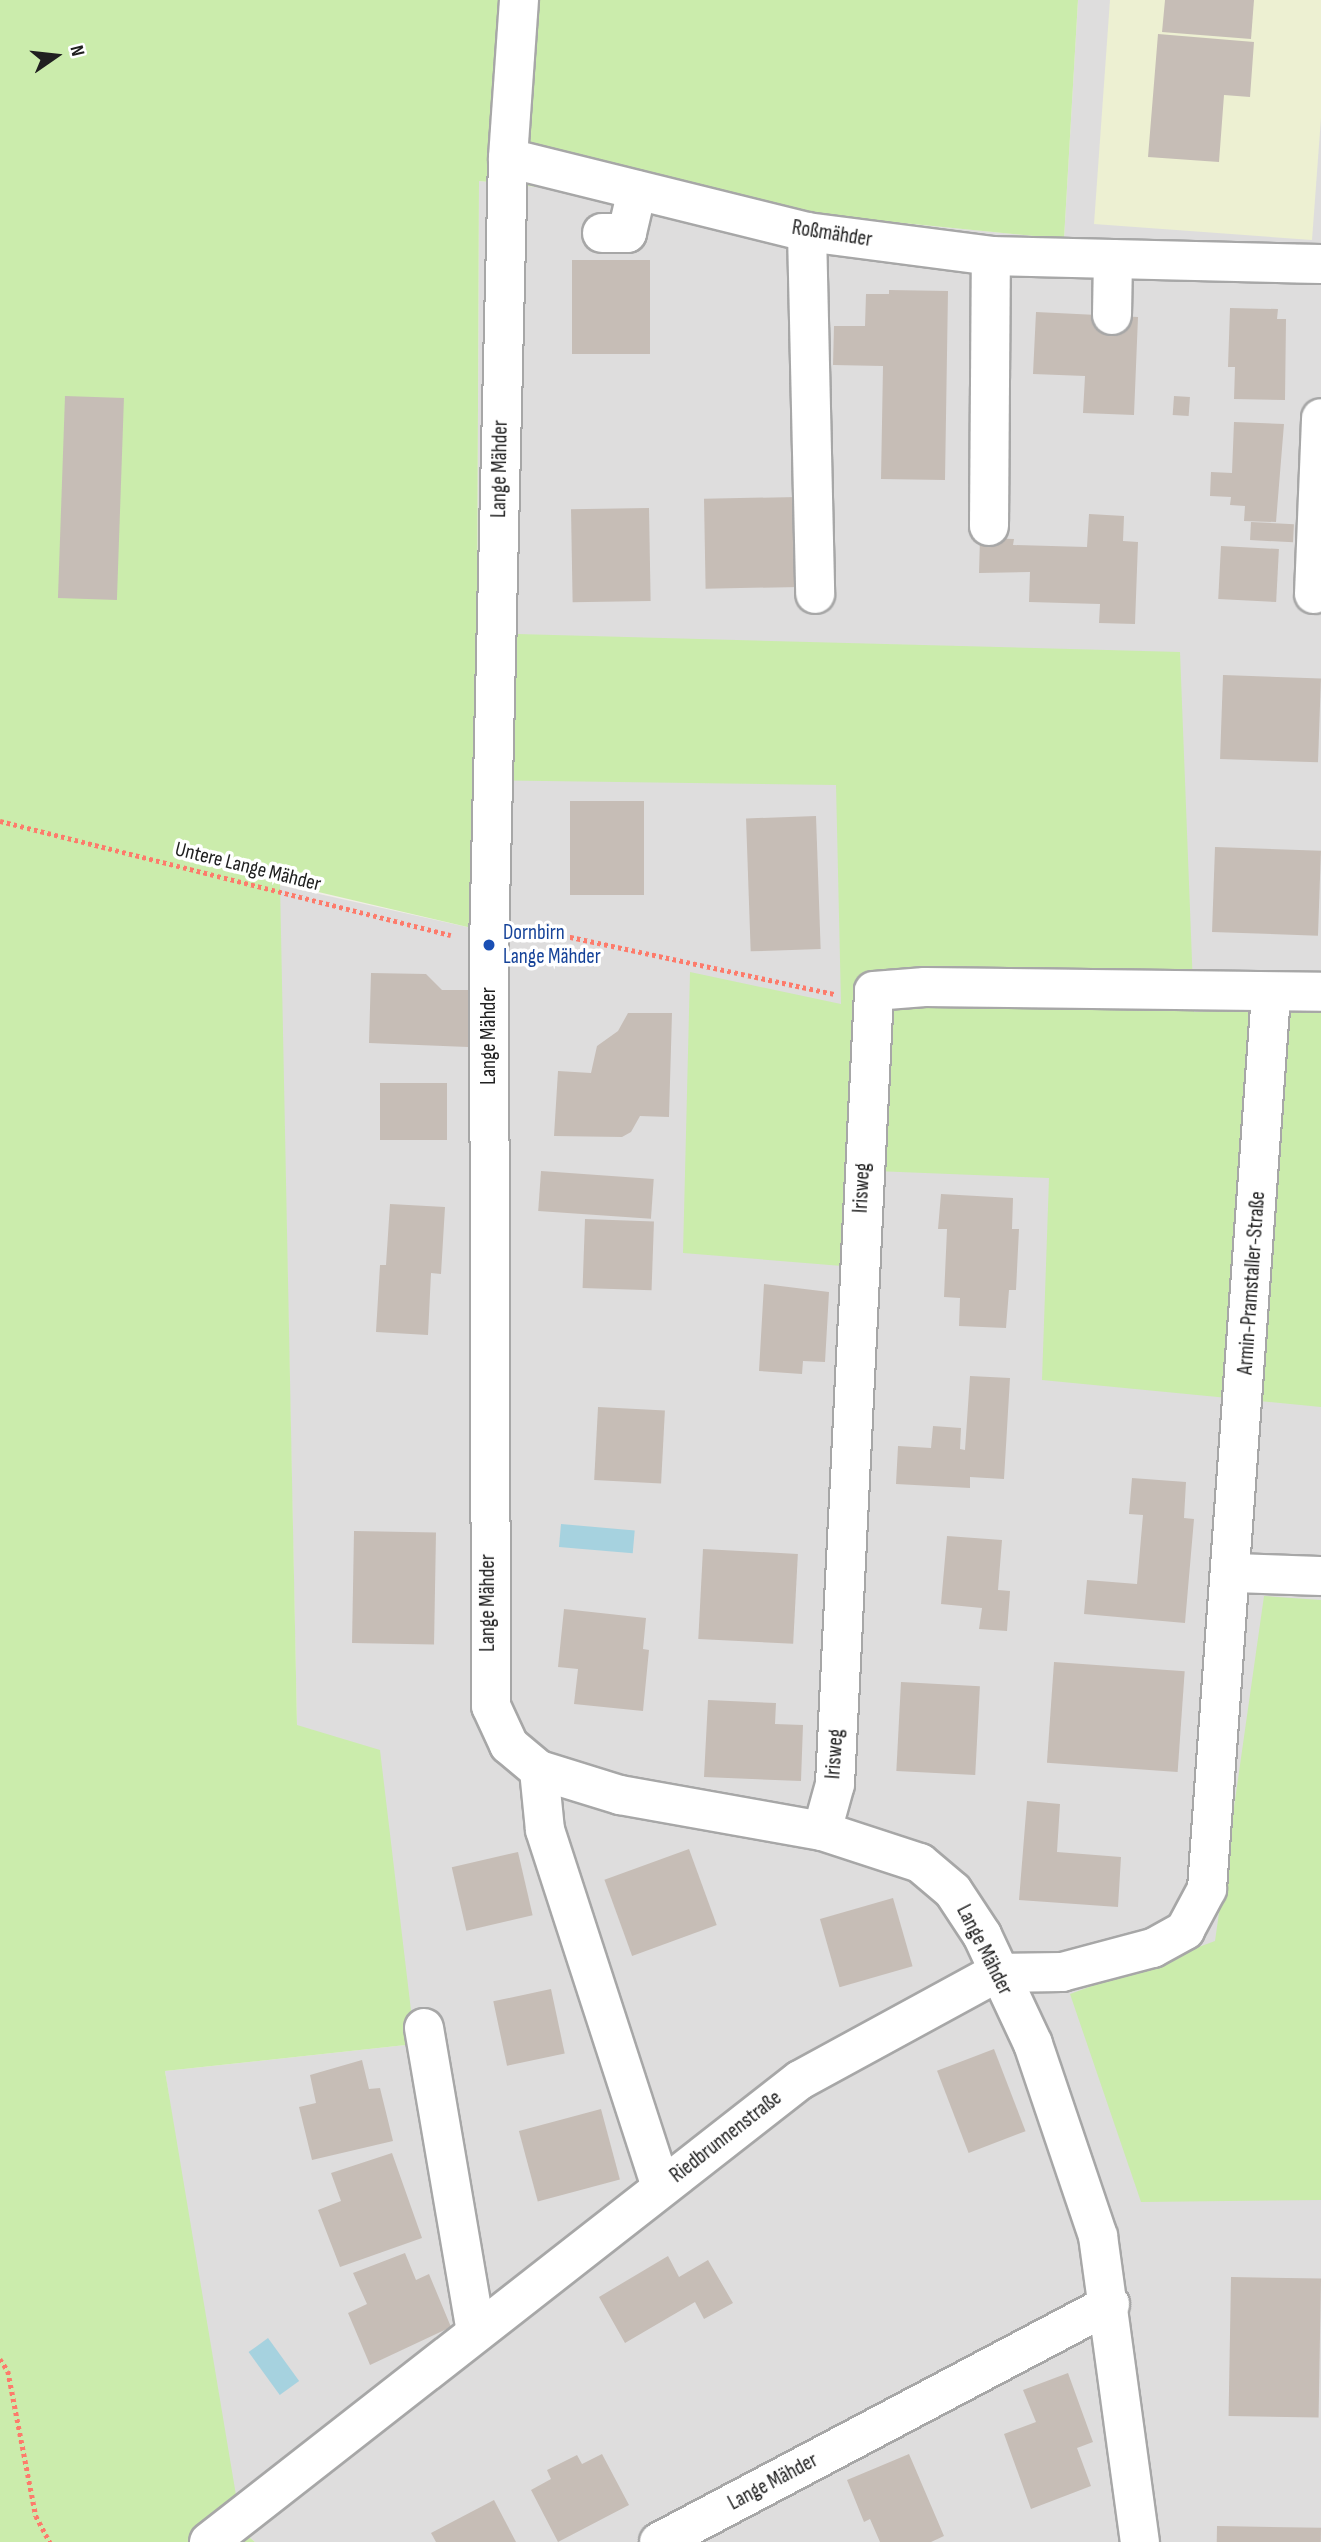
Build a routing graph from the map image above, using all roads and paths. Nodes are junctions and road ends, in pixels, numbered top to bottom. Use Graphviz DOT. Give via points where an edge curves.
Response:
graph roads {
  1 [pos="519,0"];
  2 [pos="508,158"];
  3 [pos="637,190"];
  4 [pos="807,232"];
  5 [pos="602,233"];
  6 [pos="991,256"];
  7 [pos="1113,259"];
  8 [pos="1321,264"];
  9 [pos="1112,315"];
  10 [pos="1321,418"];
  11 [pos="989,526"];
  12 [pos="815,594"];
  13 [pos="1314,594"];
  14 [pos="0,821"];
  15 [pos="489,932"];
  16 [pos="874,991"];
  17 [pos="1321,992"];
  18 [pos="1271,994"];
  19 [pos="1233,1573"];
  20 [pos="1321,1576"];
  21 [pos="539,1770"];
  22 [pos="822,1831"];
  23 [pos="996,1973"];
  24 [pos="424,2028"];
  25 [pos="661,2187"];
  26 [pos="1110,2304"];
  27 [pos="477,2332"];
  28 [pos="0,2359"];
  29 [pos="50,2542"];
  30 [pos="209,2542"];
  31 [pos="659,2542"];
  32 [pos="1140,2542"];
  1 -- 2 [label="street"];
  2 -- 3 [label="street, Roßmähder"];
  2 -- 15 [label="street, Lange Mähder"];
  3 -- 4 [label="street, Roßmähder"];
  3 -- 5 [label="street" via="627,233"];
  4 -- 6 [label="street, Roßmähder"];
  4 -- 12 [label="street"];
  6 -- 7 [label="street, Roßmähder"];
  6 -- 11 [label="street"];
  7 -- 8 [label="street, Roßmähder"];
  7 -- 9 [label="street"];
  10 -- 13 [label="street"];
  14 -- 15 [label="path, Untere Lange Mähder"];
  15 -- 16 [label="path, Untere Lange Mähder" via="834,994"];
  15 -- 21 [label="street, Lange Mähder" via="491,1706 509,1745"];
  16 -- 18 [label="street" via="925,987"];
  16 -- 22 [label="street, Irisweg" via="835,1784"];
  17 -- 18 [label="street"];
  18 -- 19 [label="street, Armin-Pramstaller-Straße"];
  19 -- 20 [label="street"];
  19 -- 23 [label="street, Armin-Pramstaller-Straße" via="1207,1889 1185,1930 1153,1948 1062,1972"];
  21 -- 22 [label="street, Lange Mähder" via="620,1795"];
  21 -- 25 [label="street" via="545,1830"];
  22 -- 23 [label="street, Lange Mähder" via="920,1863 953,1891 982,1935"];
  23 -- 25 [label="street, Riedbrunnenstraße" via="800,2080"];
  23 -- 26 [label="street, Lange Mähder" via="1032,2044 1073,2152 1098,2236"];
  24 -- 27 [label="street"];
  25 -- 27 [label="street, Riedbrunnenstraße"];
  26 -- 31 [label="street, Lange Mähder"];
  26 -- 32 [label="street, Lange Mähder"];
  27 -- 30 [label="street, Riedbrunnenstraße"];
  28 -- 29 [label="path" via="8,2371 36,2516"];
}
